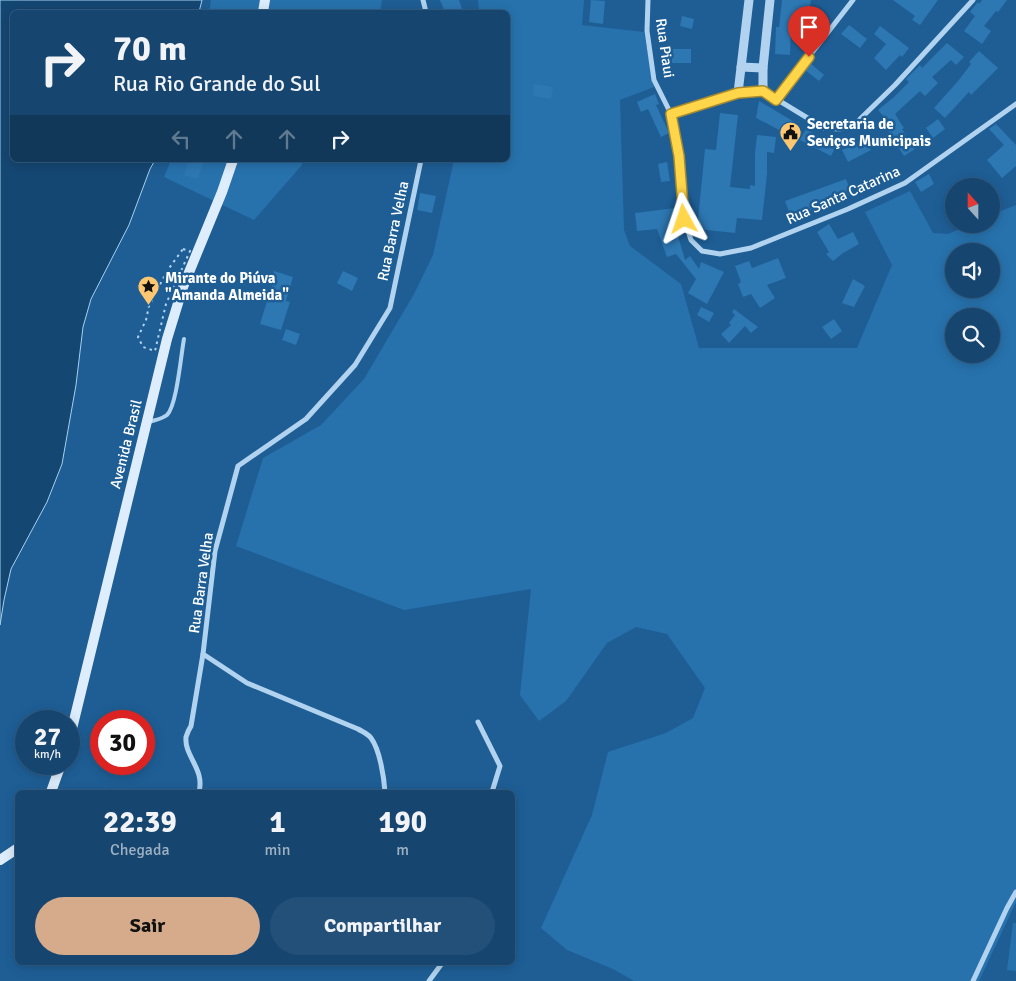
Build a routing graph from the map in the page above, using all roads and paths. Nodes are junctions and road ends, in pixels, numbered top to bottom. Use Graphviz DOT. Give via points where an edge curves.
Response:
graph roads {
  1 [pos="648,0"];
  2 [pos="749,0"];
  3 [pos="770,0"];
  4 [pos="853,0"];
  5 [pos="973,0"];
  6 [pos="741,67"];
  7 [pos="764,68"];
  8 [pos="763,91"];
  9 [pos="738,93"];
  10 [pos="776,100"];
  11 [pos="1016,104"];
  12 [pos="671,114"];
  13 [pos="232,162"];
  14 [pos="421,162"];
  15 [pos="190,251"];
  16 [pos="720,254"];
  17 [pos="184,339"];
  18 [pos="155,351"];
  19 [pos="147,423"];
  20 [pos="203,654"];
  21 [pos="77,710"];
  22 [pos="478,722"];
  23 [pos="56,775"];
  24 [pos="54,781"];
  25 [pos="52,790"];
  26 [pos="56,790"];
  27 [pos="199,790"];
  28 [pos="385,790"];
  29 [pos="493,790"];
  30 [pos="15,850"];
  31 [pos="0,860"];
  32 [pos="1016,892"];
  33 [pos="441,965"];
  34 [pos="429,981"];
  35 [pos="973,981"];
  1 -- 12 [label="street, Rua Piaui" via="647,31 654,80"];
  2 -- 6 [label="street"];
  3 -- 7 [label="street"];
  4 -- 10 [label="street"];
  5 -- 10 [label="street" via="857,122 840,129 824,128"];
  6 -- 7 [label="street"];
  6 -- 9 [label="street"];
  7 -- 8 [label="street"];
  8 -- 9 [label="street"];
  8 -- 10 [label="street"];
  9 -- 12 [label="street"];
  11 -- 16 [label="street, Rua Santa Catarina" via="905,184 751,248"];
  12 -- 16 [label="street, Rua Piaui" via="679,156 684,219 691,240 702,251"];
  13 -- 19 [label="main road, Avenida Brasil" via="183,288"];
  14 -- 20 [label="street, Rua Barra Velha" via="390,308 355,365 306,419 238,466 215,551"];
  15 -- 18 [label="path" via="183,249 167,270 138,337 143,347"];
  17 -- 19 [label="lane" via="173,404 168,414"];
  19 -- 21 [label="main road, Avenida Brasil"];
  20 -- 27 [label="street" via="191,726 186,737 187,748 199,774"];
  20 -- 28 [label="street, Rua Barra Velha" via="247,683 370,736"];
  22 -- 29 [label="street" via="500,766"];
  23 -- 24 [label="main road"];
  24 -- 25 [label="main road"];
  24 -- 26 [label="street"];
  30 -- 31 [label="main road"];
  32 -- 35 [label="street"];
  33 -- 34 [label="street"];
}
